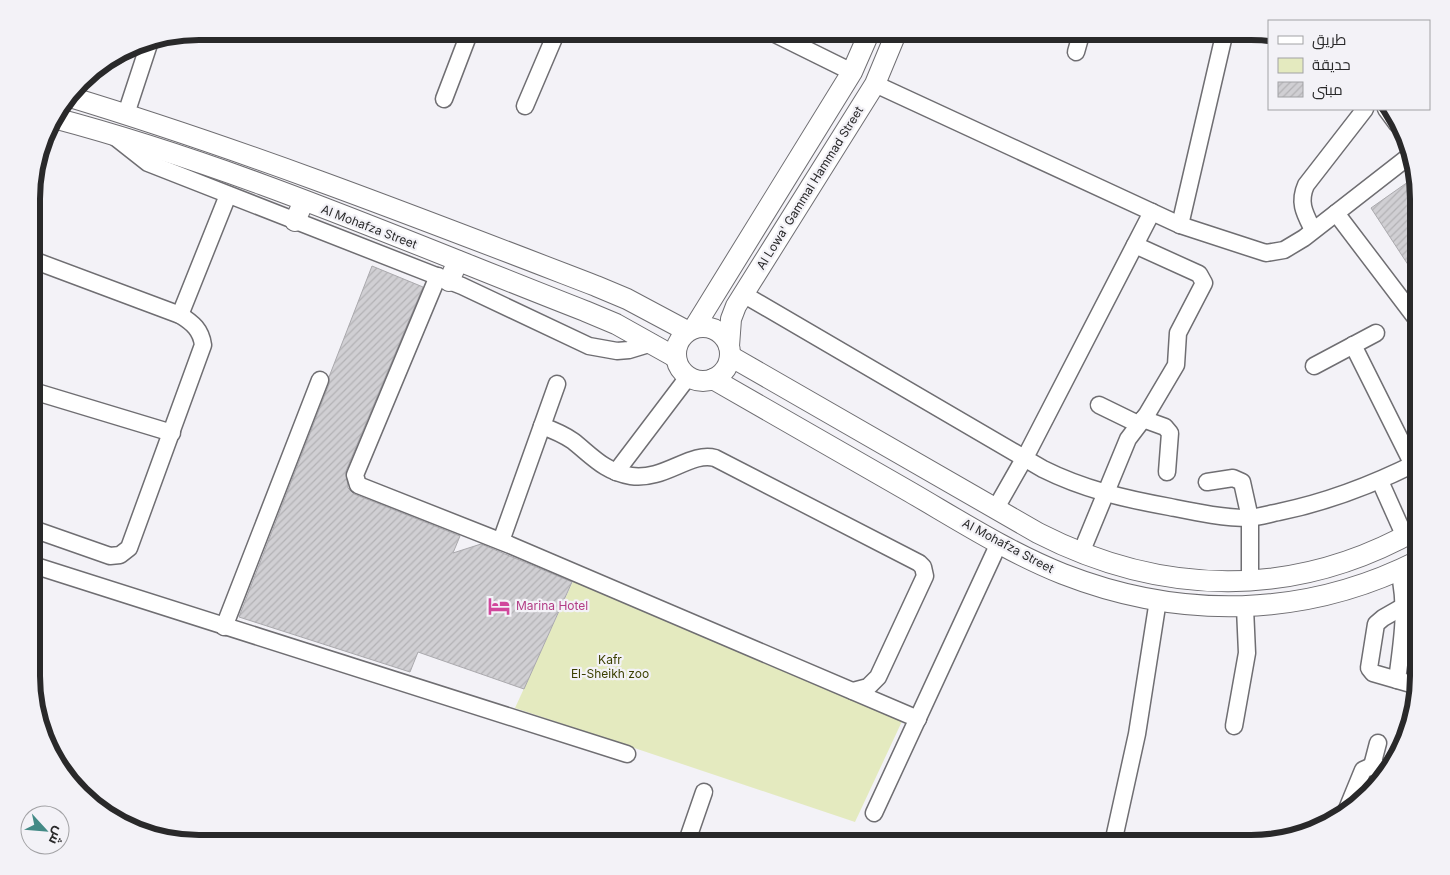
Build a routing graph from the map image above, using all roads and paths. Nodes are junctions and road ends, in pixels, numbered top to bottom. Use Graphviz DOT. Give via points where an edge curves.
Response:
graph roads {
  1 [pos="467,40"];
  2 [pos="553,40"];
  3 [pos="786,40"];
  4 [pos="866,40"];
  5 [pos="893,40"];
  6 [pos="1079,40"];
  7 [pos="1223,40"];
  8 [pos="148,48"];
  9 [pos="1076,52"];
  10 [pos="852,72"];
  11 [pos="876,84"];
  12 [pos="77,97"];
  13 [pos="444,98"];
  14 [pos="525,106"];
  15 [pos="1363,110"];
  16 [pos="126,114"];
  17 [pos="61,120"];
  18 [pos="110,133"];
  19 [pos="1405,159"];
  20 [pos="228,195"];
  21 [pos="304,201"];
  22 [pos="1152,212"];
  23 [pos="1336,213"];
  24 [pos="295,221"];
  25 [pos="759,223"];
  26 [pos="1180,225"];
  27 [pos="1313,230"];
  28 [pos="780,236"];
  29 [pos="1135,245"];
  30 [pos="458,261"];
  31 [pos="40,263"];
  32 [pos="444,279"];
  33 [pos="743,294"];
  34 [pos="1410,310"];
  35 [pos="180,315"];
  36 [pos="690,329"];
  37 [pos="1376,333"];
  38 [pos="652,343"];
  39 [pos="1353,345"];
  40 [pos="730,351"];
  41 [pos="675,357"];
  42 [pos="1314,366"];
  43 [pos="688,377"];
  44 [pos="713,379"];
  45 [pos="320,380"];
  46 [pos="557,384"];
  47 [pos="40,392"];
  48 [pos="1099,405"];
  49 [pos="1140,422"];
  50 [pos="542,426"];
  51 [pos="172,433"];
  52 [pos="1410,452"];
  53 [pos="1024,458"];
  54 [pos="1410,466"];
  55 [pos="616,472"];
  56 [pos="1167,472"];
  57 [pos="1380,481"];
  58 [pos="1207,482"];
  59 [pos="1104,493"];
  60 [pos="996,508"];
  61 [pos="1250,518"];
  62 [pos="1410,530"];
  63 [pos="40,531"];
  64 [pos="1410,534"];
  65 [pos="501,541"];
  66 [pos="999,543"];
  67 [pos="1081,553"];
  68 [pos="1410,565"];
  69 [pos="40,567"];
  70 [pos="1398,570"];
  71 [pos="1250,582"];
  72 [pos="1158,600"];
  73 [pos="1404,606"];
  74 [pos="1245,608"];
  75 [pos="224,626"];
  76 [pos="1397,680"];
  77 [pos="1410,684"];
  78 [pos="853,691"];
  79 [pos="918,719"];
  80 [pos="1234,726"];
  81 [pos="1378,743"];
  82 [pos="627,754"];
  83 [pos="1380,768"];
  84 [pos="704,792"];
  85 [pos="1350,800"];
  86 [pos="874,813"];
  87 [pos="692,835"];
  88 [pos="1115,835"];
  1 -- 13 [label="street"];
  2 -- 14 [label="street"];
  3 -- 10 [label="street"];
  4 -- 10 [label="main road, Al Lowa' Gammal Hammad Street"];
  5 -- 11 [label="main road, Al Lowa' Gammal Hammad Street"];
  6 -- 9 [label="street"];
  7 -- 26 [label="street"];
  8 -- 16 [label="street"];
  10 -- 25 [label="main road, Al Lowa' Gammal Hammad Street"];
  11 -- 22 [label="street"];
  11 -- 28 [label="main road, Al Lowa' Gammal Hammad Street"];
  12 -- 16 [label="main road, Al Mohafza Street"];
  15 -- 27 [label="street" via="1306,185 1302,208"];
  16 -- 36 [label="main road, Al Mohafza Street" via="260,159 587,282"];
  17 -- 18 [label="main road, Al Mohafza Street"];
  18 -- 20 [label="street" via="148,163"];
  18 -- 21 [label="main road, Al Mohafza Street" via="227,171"];
  19 -- 23 [label="street"];
  20 -- 24 [label="street"];
  20 -- 35 [label="street"];
  21 -- 24 [label="main road"];
  21 -- 30 [label="main road, Al Mohafza Street"];
  22 -- 26 [label="street"];
  22 -- 29 [label="street"];
  23 -- 27 [label="street"];
  23 -- 34 [label="street"];
  24 -- 32 [label="street"];
  25 -- 28 [label="main road"];
  25 -- 36 [label="main road, Al Lowa' Gammal Hammad Street"];
  26 -- 27 [label="street" via="1266,253 1284,250"];
  28 -- 33 [label="main road, Al Lowa' Gammal Hammad Street"];
  29 -- 49 [label="street" via="1199,274 1204,283 1178,333 1176,365"];
  29 -- 53 [label="street"];
  30 -- 32 [label="main road"];
  30 -- 38 [label="main road, Al Mohafza Street" via="585,311"];
  31 -- 35 [label="street"];
  32 -- 38 [label="street" via="596,348 629,350"];
  32 -- 65 [label="street" via="355,475 356,482 361,487"];
  33 -- 40 [label="main road, Al Lowa' Gammal Hammad Street" via="731,319"];
  33 -- 53 [label="street"];
  35 -- 51 [label="street" via="196,326 202,335 203,345"];
  36 -- 40 [label="main road" via="712,328 726,338"];
  36 -- 41 [label="main road" via="680,338"];
  37 -- 39 [label="street"];
  38 -- 41 [label="main road, Al Mohafza Street"];
  39 -- 42 [label="street"];
  39 -- 52 [label="street"];
  40 -- 44 [label="main road" via="725,370"];
  40 -- 60 [label="main road, Al Mohafza Street"];
  41 -- 43 [label="main road" via="677,365"];
  43 -- 44 [label="main road"];
  43 -- 55 [label="street"];
  44 -- 66 [label="main road, Al Mohafza Street"];
  45 -- 75 [label="street"];
  46 -- 50 [label="street"];
  47 -- 51 [label="street"];
  48 -- 49 [label="street"];
  49 -- 56 [label="street" via="1165,427 1170,433"];
  49 -- 59 [label="street" via="1128,439"];
  50 -- 55 [label="street" via="566,436 601,465"];
  50 -- 65 [label="street"];
  51 -- 63 [label="street" via="133,539 120,555 110,556"];
  53 -- 59 [label="street" via="1062,478"];
  53 -- 60 [label="street"];
  54 -- 57 [label="street"];
  55 -- 78 [label="street" via="649,476 696,458 709,457 923,566 925,576 878,677 868,687"];
  57 -- 61 [label="street" via="1318,502"];
  57 -- 62 [label="street"];
  58 -- 61 [label="street" via="1233,478 1242,482"];
  59 -- 61 [label="street" via="1192,512"];
  59 -- 67 [label="street"];
  60 -- 67 [label="main road, Al Mohafza Street"];
  61 -- 71 [label="street"];
  64 -- 71 [label="main road, Al Mohafza Street" via="1321,571"];
  65 -- 78 [label="street"];
  66 -- 72 [label="main road, Al Mohafza Street" via="1063,574 1101,588"];
  66 -- 79 [label="street"];
  67 -- 71 [label="main road, Al Mohafza Street" via="1168,577"];
  68 -- 70 [label="main road, Al Mohafza Street"];
  69 -- 75 [label="street"];
  70 -- 73 [label="street"];
  70 -- 74 [label="main road, Al Mohafza Street" via="1311,599"];
  72 -- 74 [label="main road, Al Mohafza Street"];
  72 -- 88 [label="street" via="1141,716"];
  73 -- 76 [label="street"];
  73 -- 76 [label="street" via="1376,624 1369,666 1373,673"];
  74 -- 80 [label="street" via="1248,632"];
  75 -- 82 [label="street"];
  76 -- 77 [label="street"];
  78 -- 79 [label="street"];
  79 -- 86 [label="street"];
  81 -- 83 [label="street"];
  83 -- 85 [label="street" via="1360,774"];
  84 -- 87 [label="street"];
}
